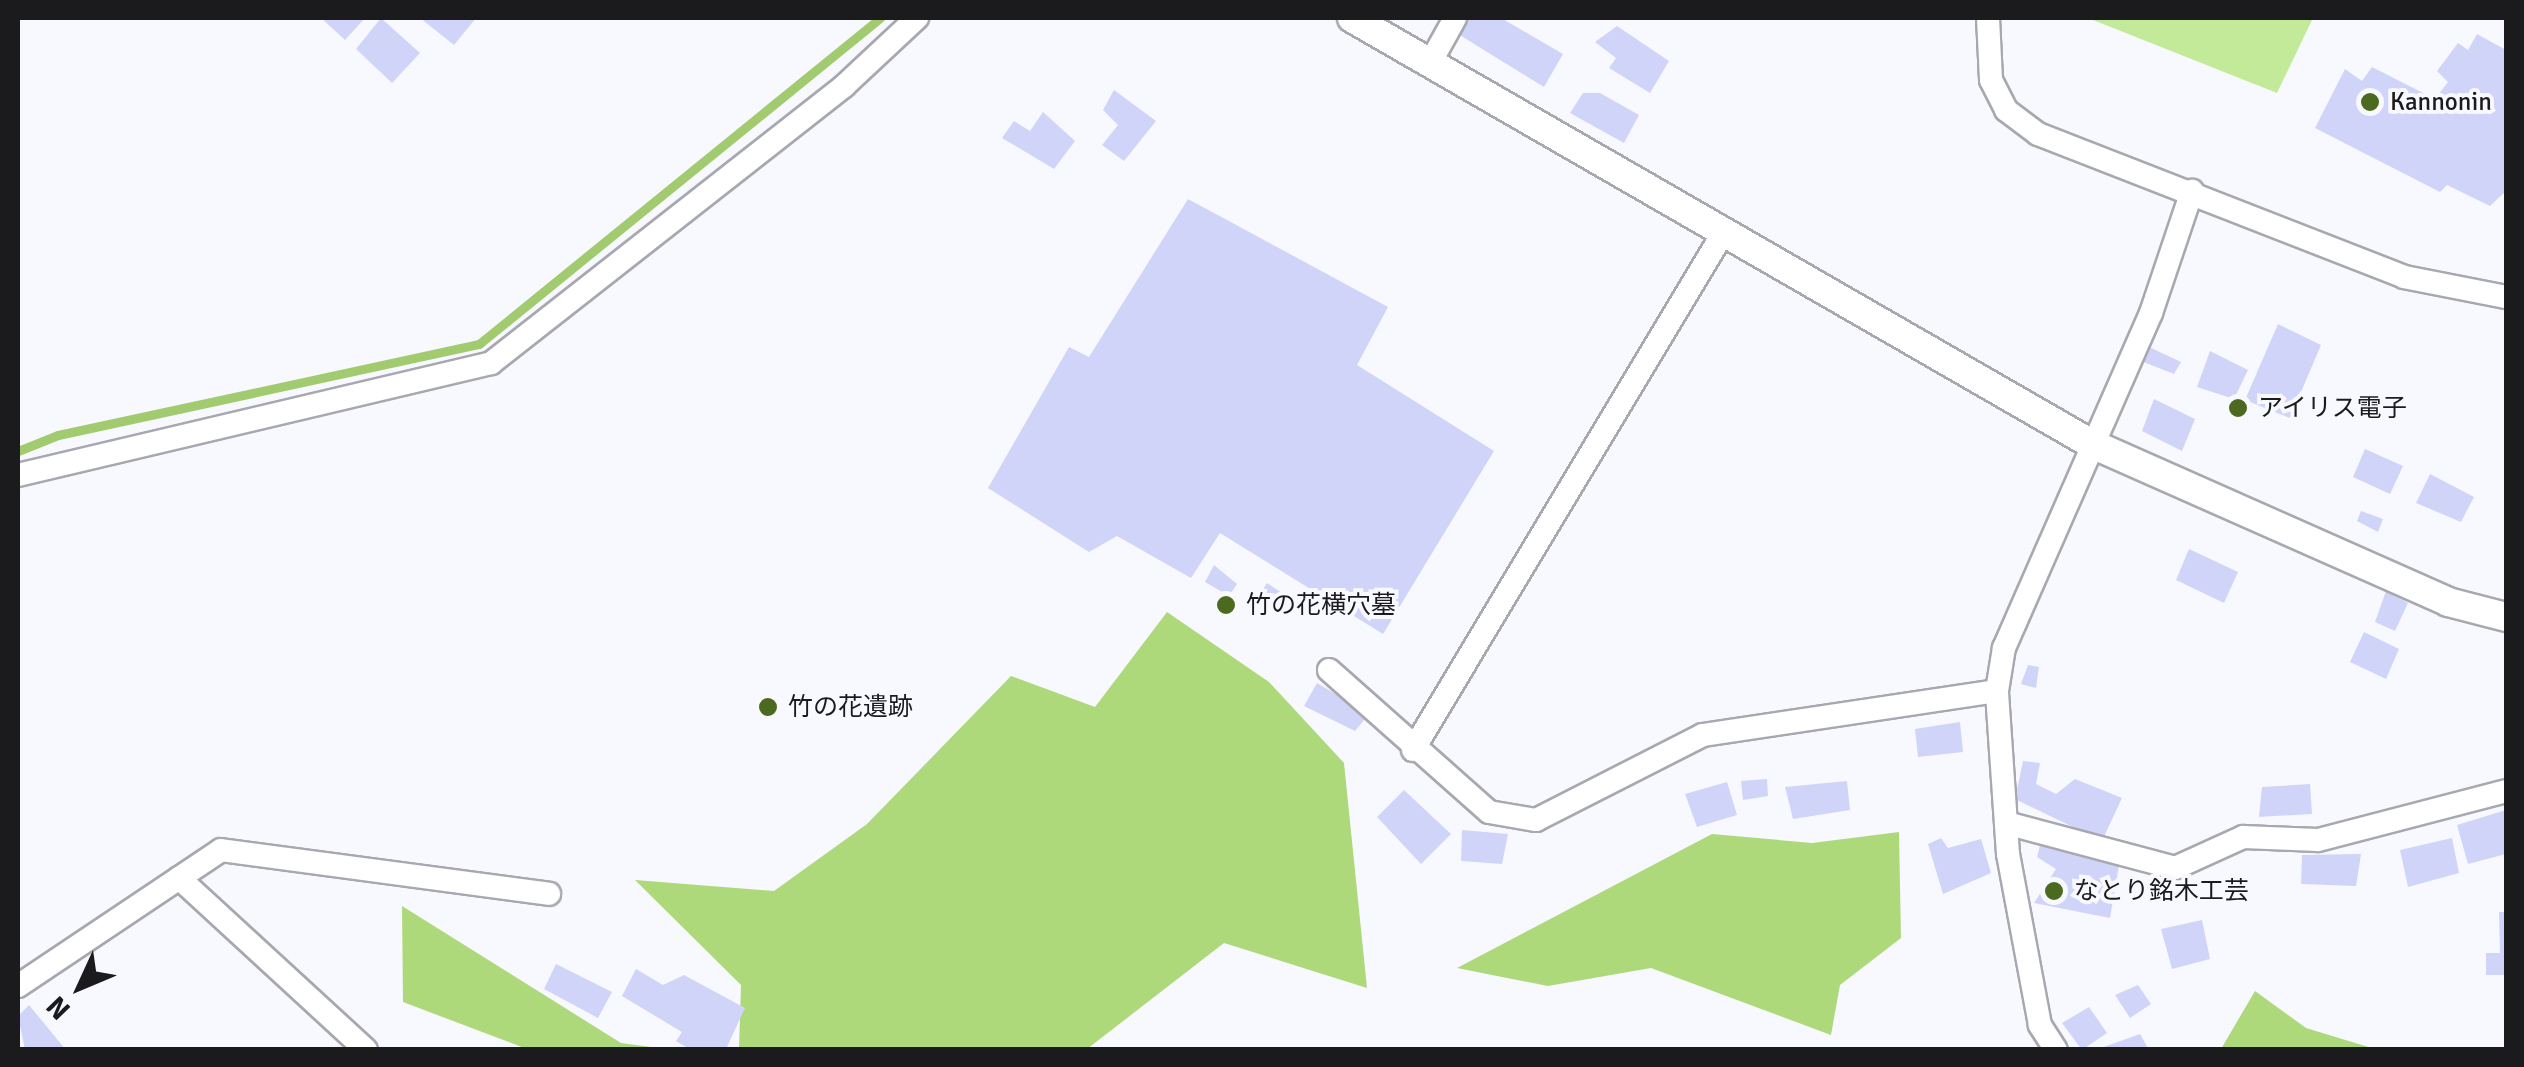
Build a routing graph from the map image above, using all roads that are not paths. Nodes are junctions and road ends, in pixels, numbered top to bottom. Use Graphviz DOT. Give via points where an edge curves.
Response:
graph roads {
  1 [pos="917,18"];
  2 [pos="1352,18"];
  3 [pos="1455,18"];
  4 [pos="1988,18"];
  5 [pos="1430,64"];
  6 [pos="2192,191"];
  7 [pos="1722,235"];
  8 [pos="2506,297"];
  9 [pos="2090,442"];
  10 [pos="18,475"];
  11 [pos="2506,616"];
  12 [pos="1328,670"];
  13 [pos="1996,691"];
  14 [pos="1413,750"];
  15 [pos="2506,791"];
  16 [pos="2006,823"];
  17 [pos="179,878"];
  18 [pos="549,894"];
  19 [pos="18,986"];
  20 [pos="366,1050"];
  21 [pos="2056,1050"];
  1 -- 10 [label="street" via="844,86 491,363"];
  2 -- 5 [label="street"];
  3 -- 5 [label="street"];
  4 -- 6 [label="street" via="1984,52 2006,110 2038,134"];
  5 -- 7 [label="street"];
  6 -- 8 [label="street" via="2404,277"];
  6 -- 9 [label="street" via="2151,313"];
  7 -- 9 [label="street"];
  7 -- 14 [label="street"];
  9 -- 11 [label="street" via="2448,602"];
  9 -- 13 [label="street" via="2004,648"];
  12 -- 14 [label="street"];
  13 -- 14 [label="street" via="1704,735 1536,820 1488,812"];
  13 -- 16 [label="street"];
  15 -- 16 [label="street" via="2318,840 2243,837 2174,868"];
  16 -- 21 [label="street" via="2040,1025"];
  17 -- 18 [label="street" via="221,850"];
  17 -- 19 [label="street"];
  17 -- 20 [label="street"];
}
